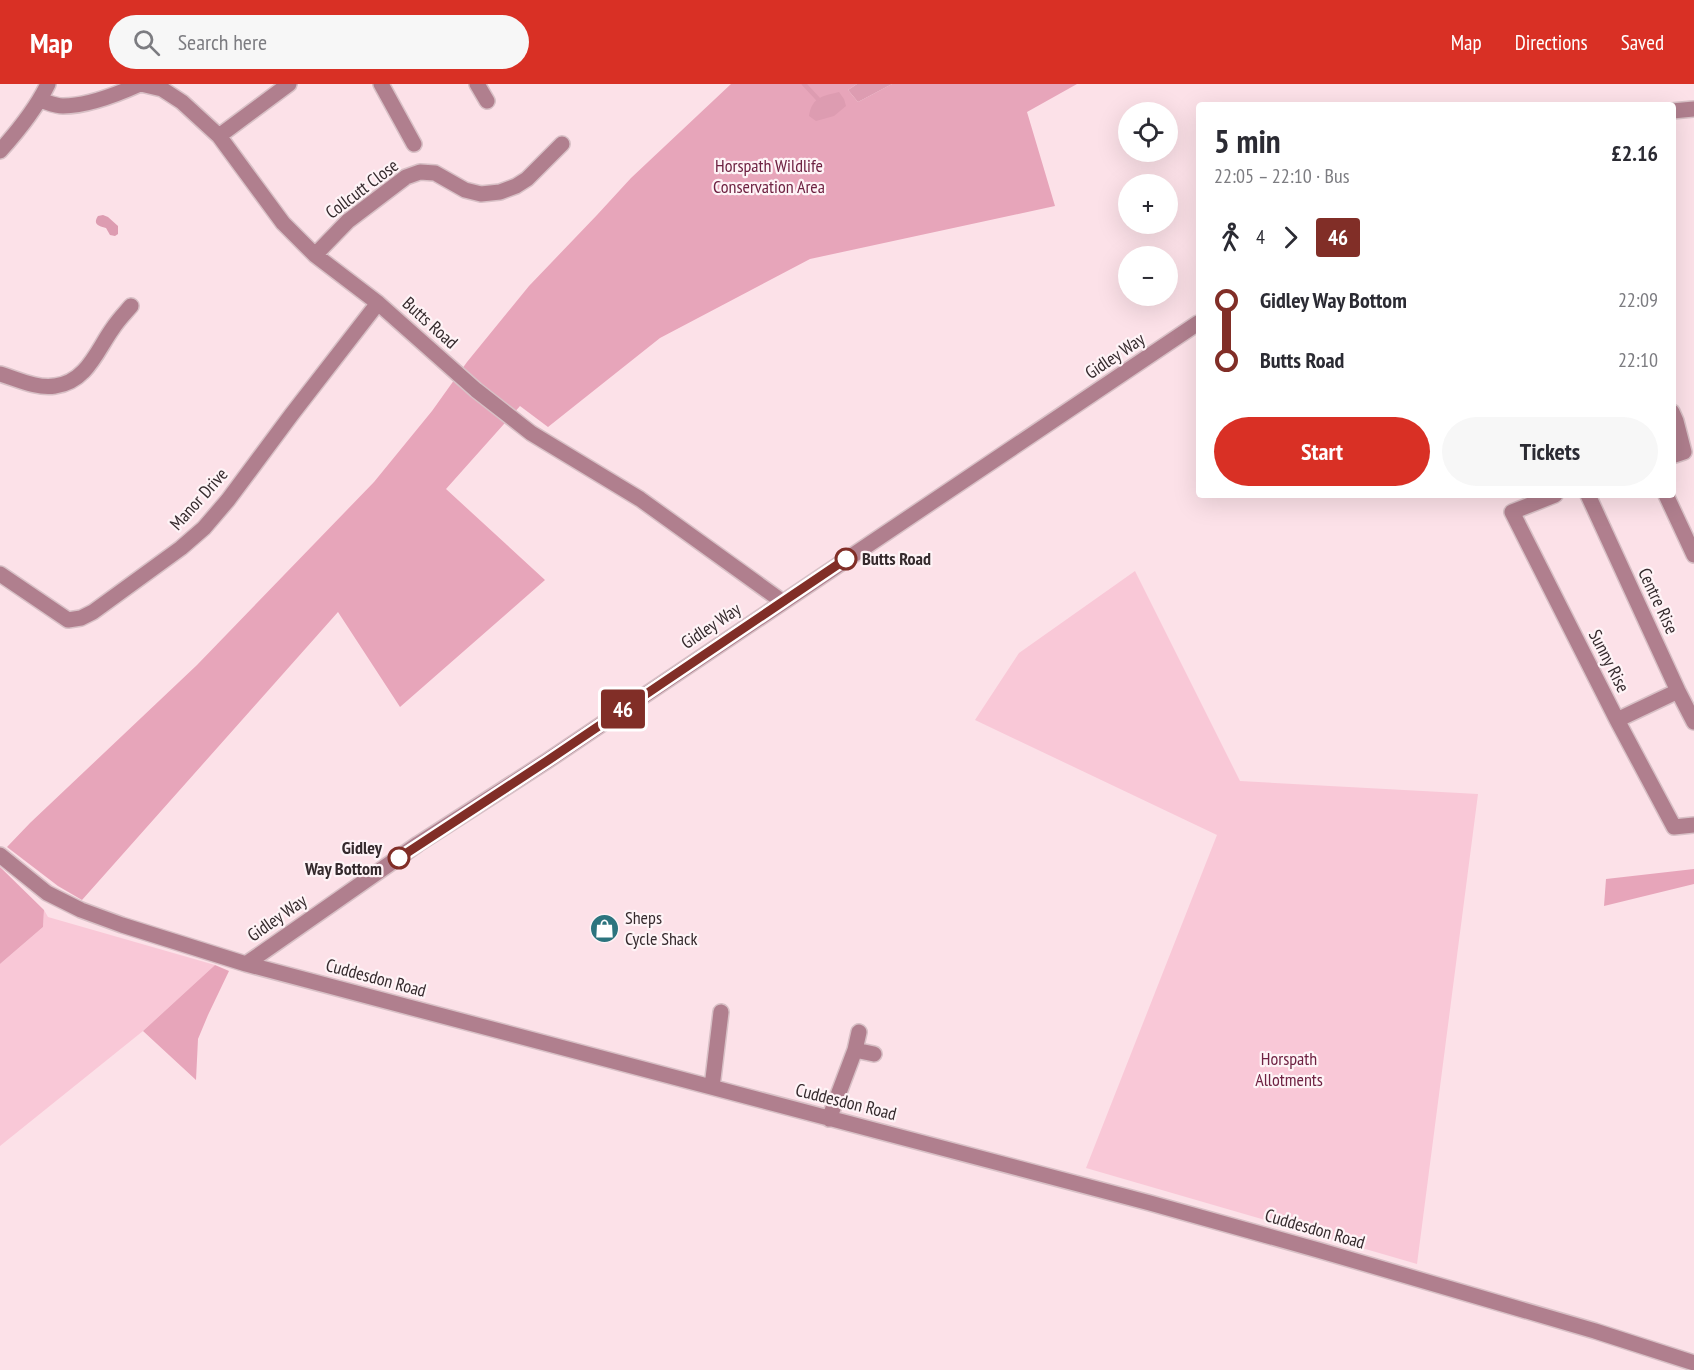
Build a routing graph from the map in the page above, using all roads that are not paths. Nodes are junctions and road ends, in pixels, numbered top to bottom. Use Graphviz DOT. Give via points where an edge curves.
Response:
graph roads {
  1 [pos="48,84"];
  2 [pos="140,84"];
  3 [pos="289,84"];
  4 [pos="381,84"];
  5 [pos="477,84"];
  6 [pos="40,100"];
  7 [pos="487,101"];
  8 [pos="1694,109"];
  9 [pos="1676,111"];
  10 [pos="219,136"];
  11 [pos="414,144"];
  12 [pos="562,144"];
  13 [pos="0,152"];
  14 [pos="315,255"];
  15 [pos="378,303"];
  16 [pos="131,306"];
  17 [pos="1196,324"];
  18 [pos="0,374"];
  19 [pos="1676,419"];
  20 [pos="1676,455"];
  21 [pos="1547,498"];
  22 [pos="1589,498"];
  23 [pos="1667,498"];
  24 [pos="1694,555"];
  25 [pos="0,574"];
  26 [pos="783,602"];
  27 [pos="1678,691"];
  28 [pos="1617,720"];
  29 [pos="1694,722"];
  30 [pos="1694,825"];
  31 [pos="0,855"];
  32 [pos="246,964"];
  33 [pos="721,1012"];
  34 [pos="859,1032"];
  35 [pos="855,1050"];
  36 [pos="873,1054"];
  37 [pos="712,1087"];
  38 [pos="829,1119"];
  39 [pos="1694,1363"];
  1 -- 6 [label="street"];
  2 -- 6 [label="street, Butts Road" via="77,105 60,106"];
  2 -- 10 [label="street, Butts Road" via="162,90 182,102"];
  3 -- 10 [label="street"];
  4 -- 11 [label="street"];
  5 -- 7 [label="street"];
  6 -- 13 [label="street"];
  8 -- 9 [label="street"];
  10 -- 14 [label="street, Butts Road" via="284,223"];
  12 -- 14 [label="street, Collcutt Close" via="527,179 500,192 481,194 465,190 435,173 420,172 406,177 348,220"];
  14 -- 15 [label="street, Butts Road"];
  15 -- 25 [label="street, Manor Drive" via="228,500 182,548 102,605 81,618 68,620"];
  15 -- 26 [label="street, Butts Road" via="522,426 640,499"];
  16 -- 18 [label="street" via="112,328 97,356 70,382 37,386"];
  17 -- 26 [label="street, Gidley Way"];
  19 -- 20 [label="street" via="1684,452"];
  21 -- 28 [label="street, Sunny Rise" via="1512,512"];
  22 -- 27 [label="street, Centre Rise"];
  23 -- 24 [label="street"];
  26 -- 32 [label="street, Gidley Way" via="418,844"];
  27 -- 28 [label="street"];
  27 -- 29 [label="street, Centre Rise"];
  28 -- 30 [label="street, Sunny Rise" via="1674,827"];
  31 -- 32 [label="street, Cuddesdon Road" via="47,893 81,910"];
  32 -- 37 [label="street, Cuddesdon Road"];
  33 -- 37 [label="street"];
  34 -- 35 [label="street"];
  35 -- 36 [label="street"];
  35 -- 38 [label="street"];
  37 -- 38 [label="street, Cuddesdon Road"];
  38 -- 39 [label="street, Cuddesdon Road" via="1318,1250"];
}
